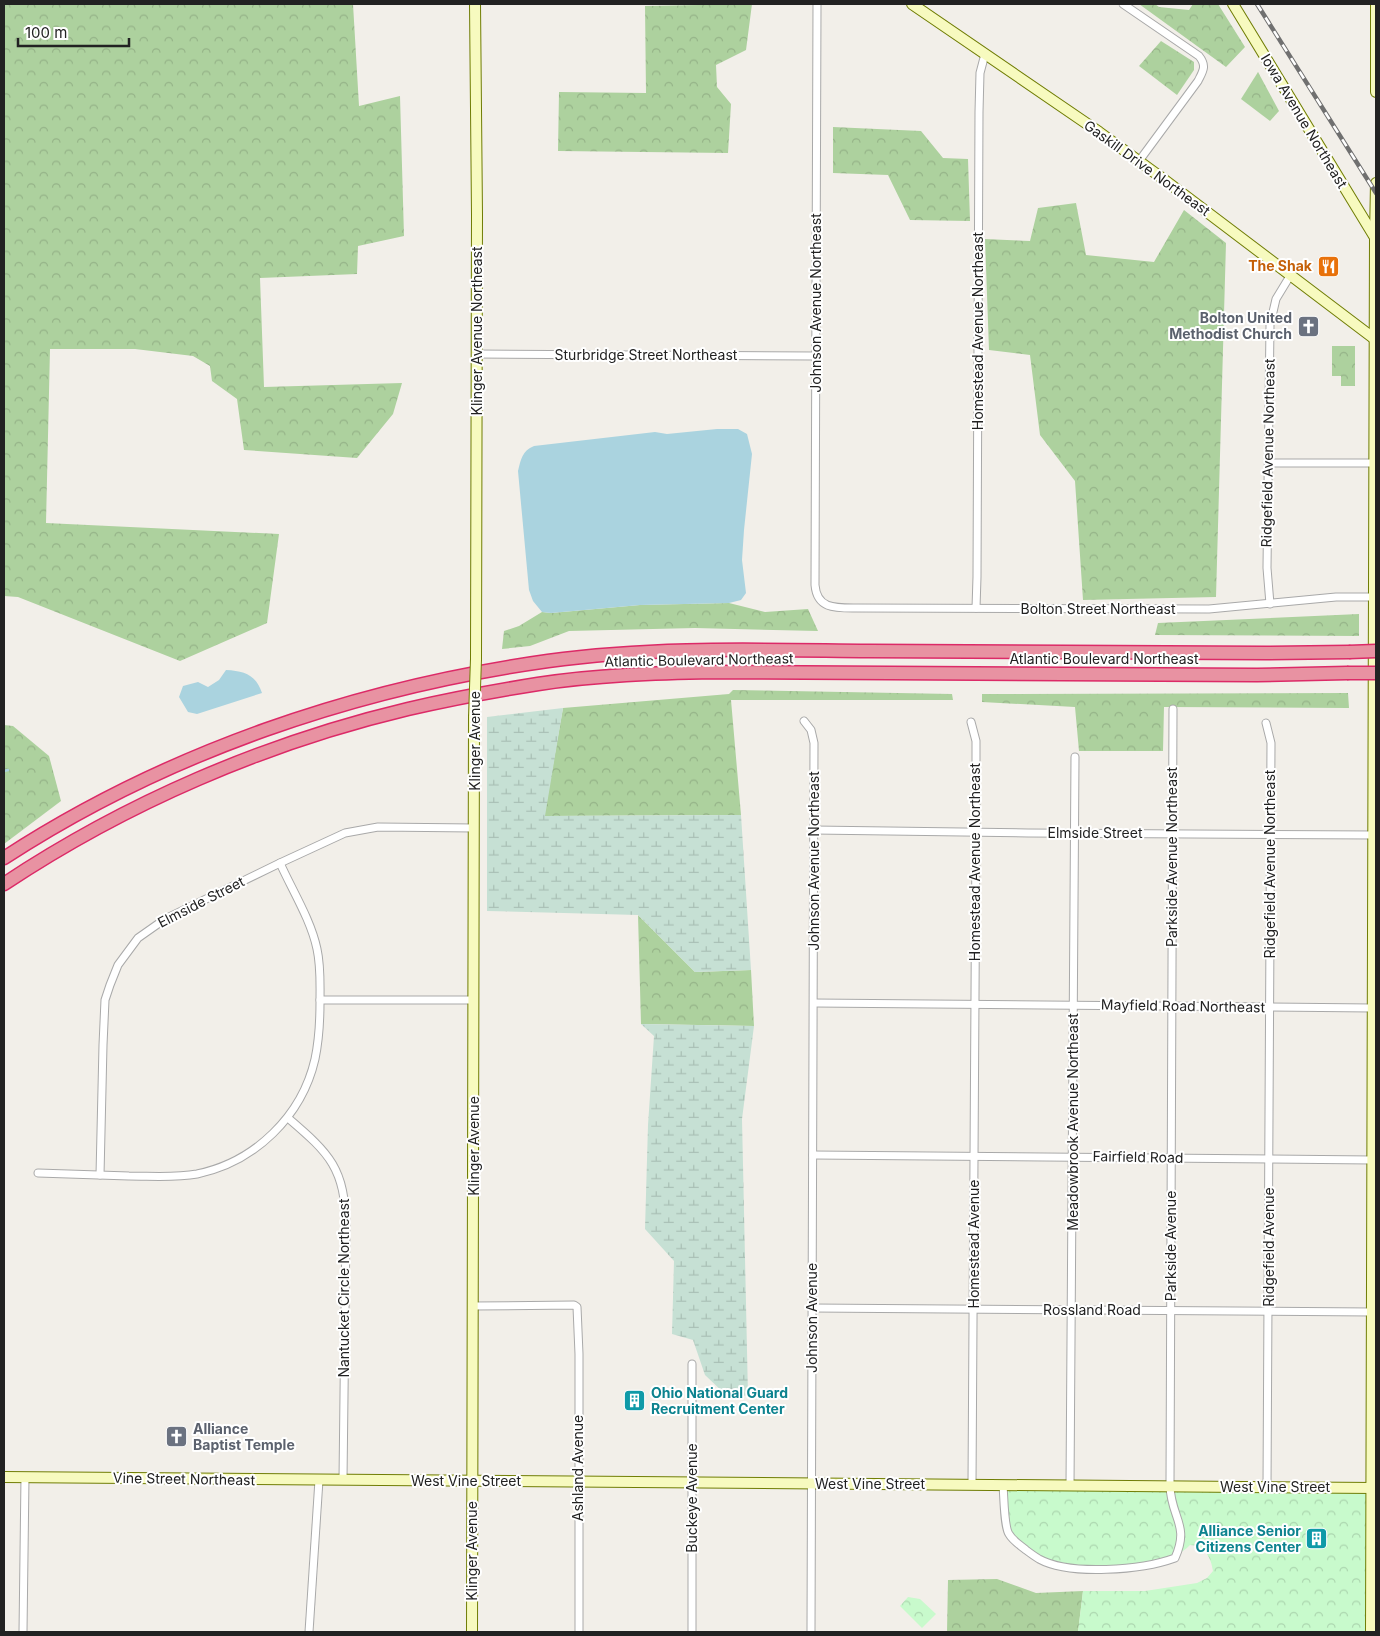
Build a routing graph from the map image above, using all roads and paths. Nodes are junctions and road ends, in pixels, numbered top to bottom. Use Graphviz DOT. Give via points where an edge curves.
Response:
graph roads {
  1 [pos="475,4"];
  2 [pos="817,4"];
  3 [pos="1124,4"];
  4 [pos="1233,4"];
  5 [pos="1376,4"];
  6 [pos="917,5"];
  7 [pos="985,54"];
  8 [pos="1376,92"];
  9 [pos="1139,161"];
  10 [pos="1376,183"];
  11 [pos="1375,238"];
  12 [pos="1290,276"];
  13 [pos="1375,340"];
  14 [pos="477,354"];
  15 [pos="816,356"];
  16 [pos="1375,462"];
  17 [pos="1268,463"];
  18 [pos="1375,597"];
  19 [pos="820,601"];
  20 [pos="1270,604"];
  21 [pos="976,608"];
  22 [pos="1376,651"];
  23 [pos="476,659"];
  24 [pos="1376,673"];
  25 [pos="1173,709"];
  26 [pos="804,721"];
  27 [pos="971,722"];
  28 [pos="1266,723"];
  29 [pos="1375,735"];
  30 [pos="1076,758"];
  31 [pos="474,828"];
  32 [pos="814,830"];
  33 [pos="976,832"];
  34 [pos="1074,833"];
  35 [pos="1172,834"];
  36 [pos="1270,835"];
  37 [pos="1375,835"];
  38 [pos="4,858"];
  39 [pos="280,863"];
  40 [pos="4,884"];
  41 [pos="320,1000"];
  42 [pos="474,1000"];
  43 [pos="814,1003"];
  44 [pos="974,1004"];
  45 [pos="1074,1004"];
  46 [pos="1171,1006"];
  47 [pos="1270,1007"];
  48 [pos="1372,1008"];
  49 [pos="288,1118"];
  50 [pos="813,1155"];
  51 [pos="974,1156"];
  52 [pos="1073,1157"];
  53 [pos="1171,1158"];
  54 [pos="1269,1160"];
  55 [pos="1372,1160"];
  56 [pos="38,1173"];
  57 [pos="100,1175"];
  58 [pos="473,1306"];
  59 [pos="812,1308"];
  60 [pos="974,1310"];
  61 [pos="1072,1310"];
  62 [pos="1170,1310"];
  63 [pos="1268,1311"];
  64 [pos="1372,1312"];
  65 [pos="692,1364"];
  66 [pos="4,1477"];
  67 [pos="24,1477"];
  68 [pos="319,1480"];
  69 [pos="343,1480"];
  70 [pos="365,1480"];
  71 [pos="472,1481"];
  72 [pos="578,1482"];
  73 [pos="692,1482"];
  74 [pos="811,1484"];
  75 [pos="972,1485"];
  76 [pos="1003,1485"];
  77 [pos="1070,1486"];
  78 [pos="1170,1486"];
  79 [pos="1267,1487"];
  80 [pos="1374,1488"];
  81 [pos="23,1632"];
  82 [pos="309,1632"];
  83 [pos="472,1632"];
  84 [pos="579,1632"];
  85 [pos="692,1632"];
  86 [pos="811,1632"];
  87 [pos="1371,1632"];
  1 -- 14 [label="street, Klinger Avenue Northeast"];
  2 -- 15 [label="street, Johnson Avenue Northeast"];
  3 -- 9 [label="street" via="1200,56 1204,66 1198,81"];
  4 -- 11 [label="street, Iowa Avenue Northeast"];
  5 -- 8 [label="street"];
  6 -- 7 [label="street, Gaskill Drive Northeast"];
  7 -- 9 [label="street, Gaskill Drive Northeast"];
  7 -- 21 [label="street, Homestead Avenue Northeast" via="980,73 979,112"];
  9 -- 12 [label="street, Gaskill Drive Northeast"];
  10 -- 11 [label="street"];
  11 -- 13 [label="street"];
  12 -- 13 [label="street, Gaskill Drive Northeast"];
  12 -- 17 [label="street, Ridgefield Avenue Northeast" via="1276,299 1270,325"];
  13 -- 16 [label="street"];
  14 -- 15 [label="street, Sturbridge Street Northeast"];
  14 -- 23 [label="street, Klinger Avenue Northeast"];
  15 -- 19 [label="street, Johnson Avenue Northeast" via="815,585"];
  16 -- 17 [label="street"];
  16 -- 18 [label="street"];
  17 -- 20 [label="street, Ridgefield Avenue Northeast"];
  18 -- 20 [label="street, Bolton Street Northeast" via="1336,597"];
  18 -- 29 [label="street"];
  19 -- 21 [label="street, Bolton Street Northeast" via="839,608"];
  20 -- 21 [label="street, Bolton Street Northeast" via="1209,609"];
  22 -- 38 [label="highway, Atlantic Boulevard Northeast, bridge" via="702,650 532,664 431,681 383,693 254,734 123,791"];
  23 -- 31 [label="street, Klinger Avenue, bridge"];
  24 -- 40 [label="highway, Atlantic Boulevard Northeast, bridge" via="715,672 637,674 539,684 408,709 263,753 134,809 68,844"];
  25 -- 35 [label="street, Parkside Avenue Northeast"];
  26 -- 32 [label="street, Johnson Avenue Northeast" via="814,742"];
  27 -- 33 [label="street, Homestead Avenue Northeast" via="976,741"];
  28 -- 36 [label="street, Ridgefield Avenue Northeast" via="1271,742"];
  29 -- 37 [label="street"];
  30 -- 34 [label="street, Meadowbrook Avenue Northeast"];
  31 -- 39 [label="street, Elmside Street" via="378,827 356,830 335,836"];
  31 -- 42 [label="street, Klinger Avenue"];
  32 -- 33 [label="street, Elmside Street"];
  32 -- 43 [label="street, Johnson Avenue Northeast"];
  33 -- 34 [label="street, Elmside Street"];
  33 -- 44 [label="street, Homestead Avenue Northeast"];
  34 -- 35 [label="street, Elmside Street"];
  34 -- 45 [label="street, Meadowbrook Avenue Northeast"];
  35 -- 36 [label="street, Elmside Street"];
  35 -- 46 [label="street, Parkside Avenue Northeast"];
  36 -- 37 [label="street, Elmside Street"];
  36 -- 47 [label="street, Ridgefield Avenue Northeast"];
  37 -- 48 [label="street"];
  39 -- 41 [label="street" via="314,940 319,961"];
  39 -- 57 [label="street, Elmside Street" via="155,924 131,946 118,964 104,1011"];
  41 -- 42 [label="street"];
  41 -- 49 [label="street" via="315,1061"];
  42 -- 58 [label="street, Klinger Avenue"];
  43 -- 44 [label="street, Mayfield Road Northeast"];
  43 -- 50 [label="street, Johnson Avenue"];
  44 -- 45 [label="street, Mayfield Road Northeast"];
  44 -- 51 [label="street, Homestead Avenue"];
  45 -- 46 [label="street, Mayfield Road Northeast"];
  45 -- 52 [label="street, Meadowbrook Avenue Northeast"];
  46 -- 47 [label="street, Mayfield Road Northeast"];
  46 -- 53 [label="street, Parkside Avenue"];
  47 -- 48 [label="street, Mayfield Road Northeast"];
  47 -- 54 [label="street, Ridgefield Avenue"];
  48 -- 55 [label="street"];
  49 -- 57 [label="street" via="249,1153 209,1171 176,1176"];
  49 -- 69 [label="street, Nantucket Circle Northeast" via="326,1153 339,1177 345,1201"];
  50 -- 51 [label="street, Fairfield Road"];
  50 -- 59 [label="street, Johnson Avenue"];
  51 -- 52 [label="street, Fairfield Road"];
  51 -- 60 [label="street, Homestead Avenue"];
  52 -- 53 [label="street, Fairfield Road"];
  52 -- 61 [label="street, Meadowbrook Avenue Northeast"];
  53 -- 54 [label="street, Fairfield Road"];
  53 -- 62 [label="street, Parkside Avenue"];
  54 -- 55 [label="street, Fairfield Road"];
  54 -- 63 [label="street, Ridgefield Avenue"];
  55 -- 64 [label="street"];
  56 -- 57 [label="street"];
  58 -- 71 [label="street, Klinger Avenue"];
  58 -- 72 [label="street, Ashland Avenue" via="576,1305 579,1312"];
  59 -- 60 [label="street, Rossland Road"];
  59 -- 74 [label="street, Johnson Avenue"];
  60 -- 61 [label="street, Rossland Road"];
  60 -- 75 [label="street, Homestead Avenue"];
  61 -- 62 [label="street, Rossland Road"];
  61 -- 77 [label="street, Meadowbrook Avenue Northeast"];
  62 -- 63 [label="street, Rossland Road"];
  62 -- 78 [label="street, Parkside Avenue"];
  63 -- 64 [label="street, Rossland Road"];
  63 -- 79 [label="street, Ridgefield Avenue"];
  64 -- 80 [label="street"];
  65 -- 73 [label="street, Buckeye Avenue"];
  66 -- 67 [label="street, Vine Street Northeast"];
  67 -- 68 [label="street, Vine Street Northeast"];
  67 -- 81 [label="street"];
  68 -- 69 [label="street, Vine Street Northeast"];
  68 -- 82 [label="street"];
  69 -- 70 [label="street, Vine Street Northeast"];
  70 -- 71 [label="street, West Vine Street"];
  71 -- 72 [label="street, West Vine Street"];
  71 -- 83 [label="street, Klinger Avenue"];
  72 -- 73 [label="street, West Vine Street"];
  72 -- 84 [label="street, Ashland Avenue"];
  73 -- 74 [label="street, West Vine Street"];
  73 -- 85 [label="street, Buckeye Avenue"];
  74 -- 75 [label="street, West Vine Street"];
  74 -- 86 [label="street, Johnson Avenue"];
  75 -- 76 [label="street, West Vine Street"];
  76 -- 77 [label="street, West Vine Street"];
  76 -- 78 [label="street, Parkside Avenue" via="1009,1535 1039,1559 1082,1569 1133,1568 1175,1558 1182,1528 1170,1498"];
  77 -- 78 [label="street, West Vine Street"];
  78 -- 79 [label="street, West Vine Street"];
  79 -- 80 [label="street, West Vine Street"];
  80 -- 87 [label="street"];
}
